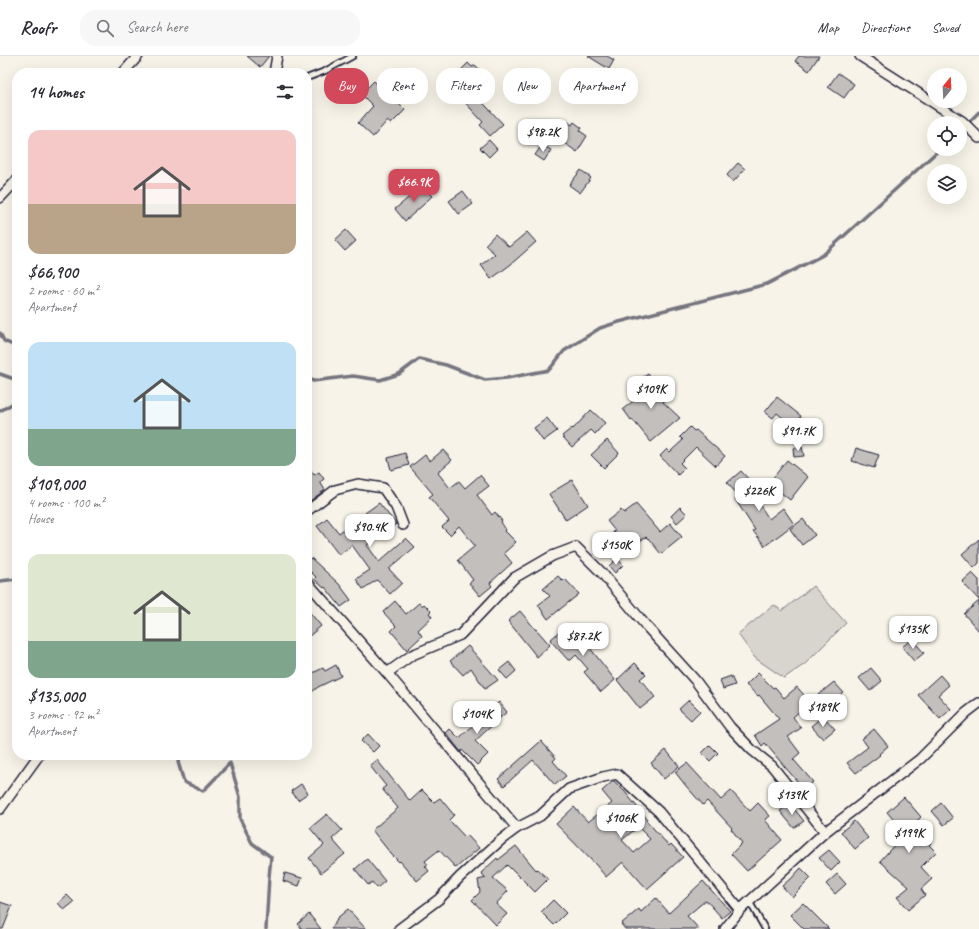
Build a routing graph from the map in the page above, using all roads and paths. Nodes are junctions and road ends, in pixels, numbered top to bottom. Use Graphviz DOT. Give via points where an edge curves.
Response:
graph roads {
  1 [pos="138,56"];
  2 [pos="277,56"];
  3 [pos="353,56"];
  4 [pos="860,56"];
  5 [pos="127,68"];
  6 [pos="275,68"];
  7 [pos="312,76"];
  8 [pos="976,134"];
  9 [pos="12,185"];
  10 [pos="0,198"];
  11 [pos="312,507"];
  12 [pos="402,525"];
  13 [pos="312,588"];
  14 [pos="387,673"];
  15 [pos="979,703"];
  16 [pos="35,760"];
  17 [pos="0,809"];
  18 [pos="517,828"];
  19 [pos="825,832"];
  20 [pos="750,901"];
  21 [pos="740,910"];
  22 [pos="399,929"];
  23 [pos="724,929"];
  24 [pos="765,929"];
  1 -- 5 [label="street"];
  2 -- 6 [label="street"];
  3 -- 7 [label="lane"];
  4 -- 8 [label="street" via="962,121"];
  9 -- 10 [label="street"];
  11 -- 12 [label="street" via="335,490 358,484 383,488 396,507"];
  13 -- 14 [label="street"];
  14 -- 18 [label="street"];
  14 -- 19 [label="street" via="412,655 460,635 514,578 552,556 576,548 602,573 695,680 730,726 752,750 772,766"];
  15 -- 19 [label="street" via="920,759"];
  16 -- 17 [label="street"];
  18 -- 21 [label="street" via="540,816 569,789 603,776 617,774 659,812"];
  18 -- 22 [label="street" via="495,845 439,899"];
  19 -- 20 [label="street"];
  20 -- 21 [label="street"];
  20 -- 24 [label="lane"];
  21 -- 23 [label="street"];
}
